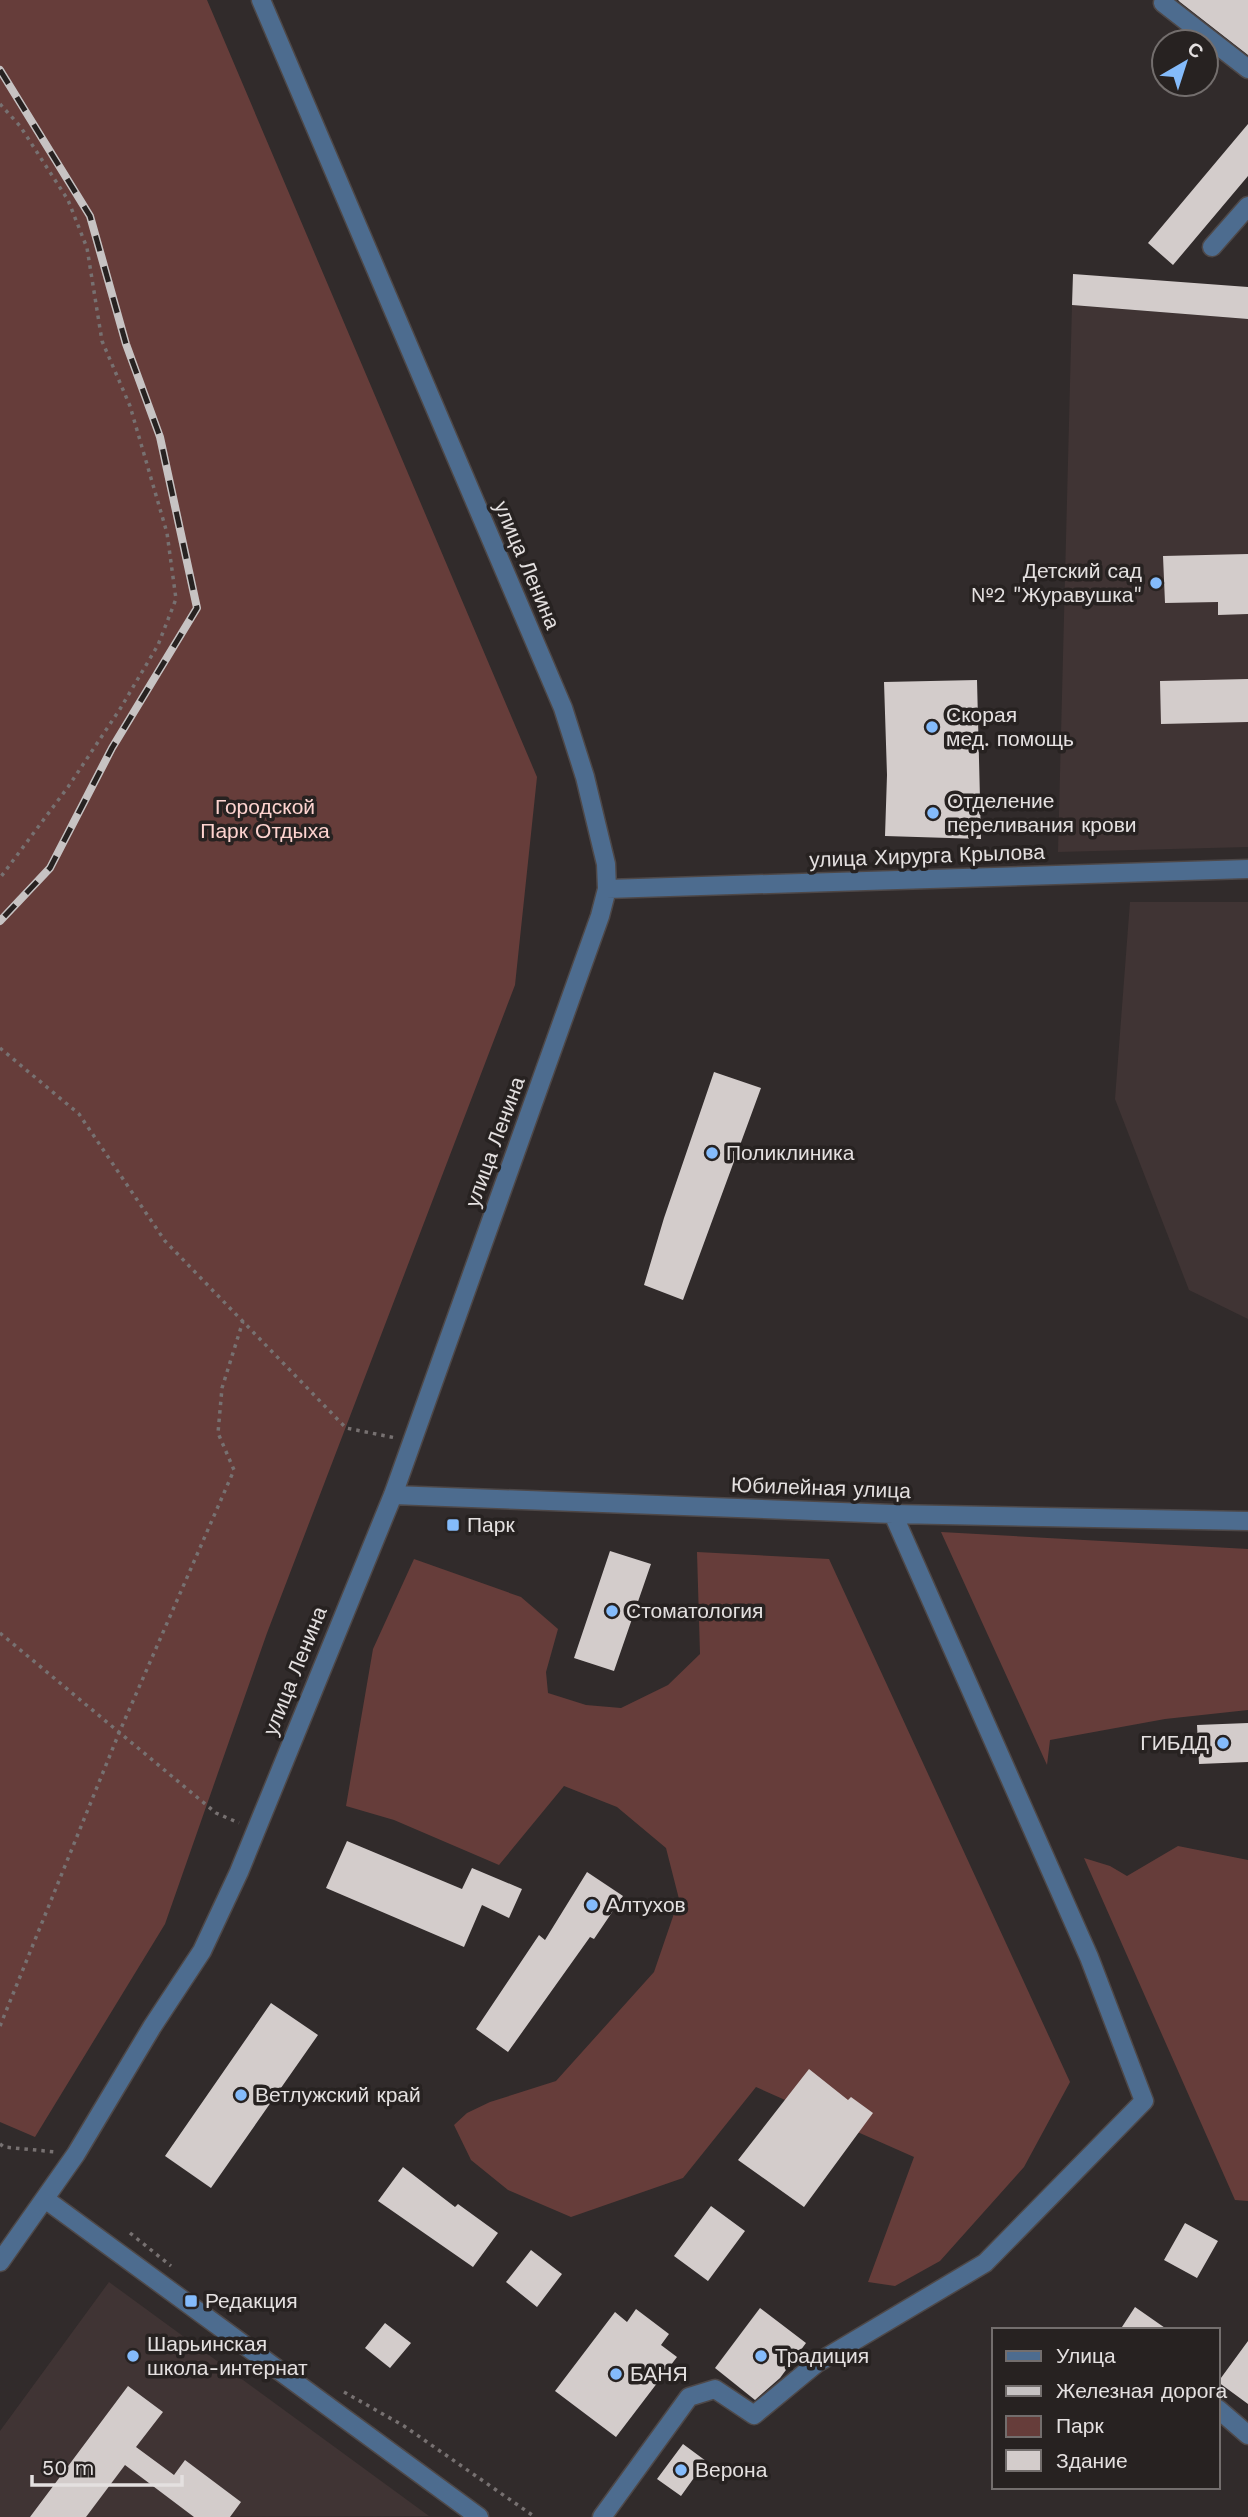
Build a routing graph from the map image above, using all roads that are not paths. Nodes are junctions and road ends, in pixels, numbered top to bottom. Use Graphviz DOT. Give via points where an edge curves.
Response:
graph roads {
  1 [pos="261,0"];
  2 [pos="1163,3"];
  3 [pos="1248,69"];
  4 [pos="1248,206"];
  5 [pos="1212,247"];
  6 [pos="1248,869"];
  7 [pos="607,890"];
  8 [pos="393,1495"];
  9 [pos="892,1514"];
  10 [pos="1248,1521"];
  11 [pos="45,2199"];
  12 [pos="0,2262"];
  13 [pos="1220,2411"];
  14 [pos="1248,2435"];
  15 [pos="479,2517"];
  16 [pos="602,2517"];
  1 -- 7 [label="street, улица Ленина" via="563,708 594,814"];
  2 -- 3 [label="street"];
  4 -- 5 [label="street"];
  6 -- 7 [label="street, улица Хирурга Крылова"];
  7 -- 8 [label="street, улица Ленина"];
  8 -- 9 [label="street, Юбилейная улица"];
  8 -- 11 [label="street, улица Ленина" via="239,1872 202,1951"];
  9 -- 10 [label="street, Юбилейная улица"];
  9 -- 16 [label="street" via="1089,1957 1144,2101 985,2263 817,2363 754,2415 715,2389 689,2397"];
  11 -- 12 [label="street, улица Ленина"];
  11 -- 15 [label="street"];
  13 -- 14 [label="street"];
}
